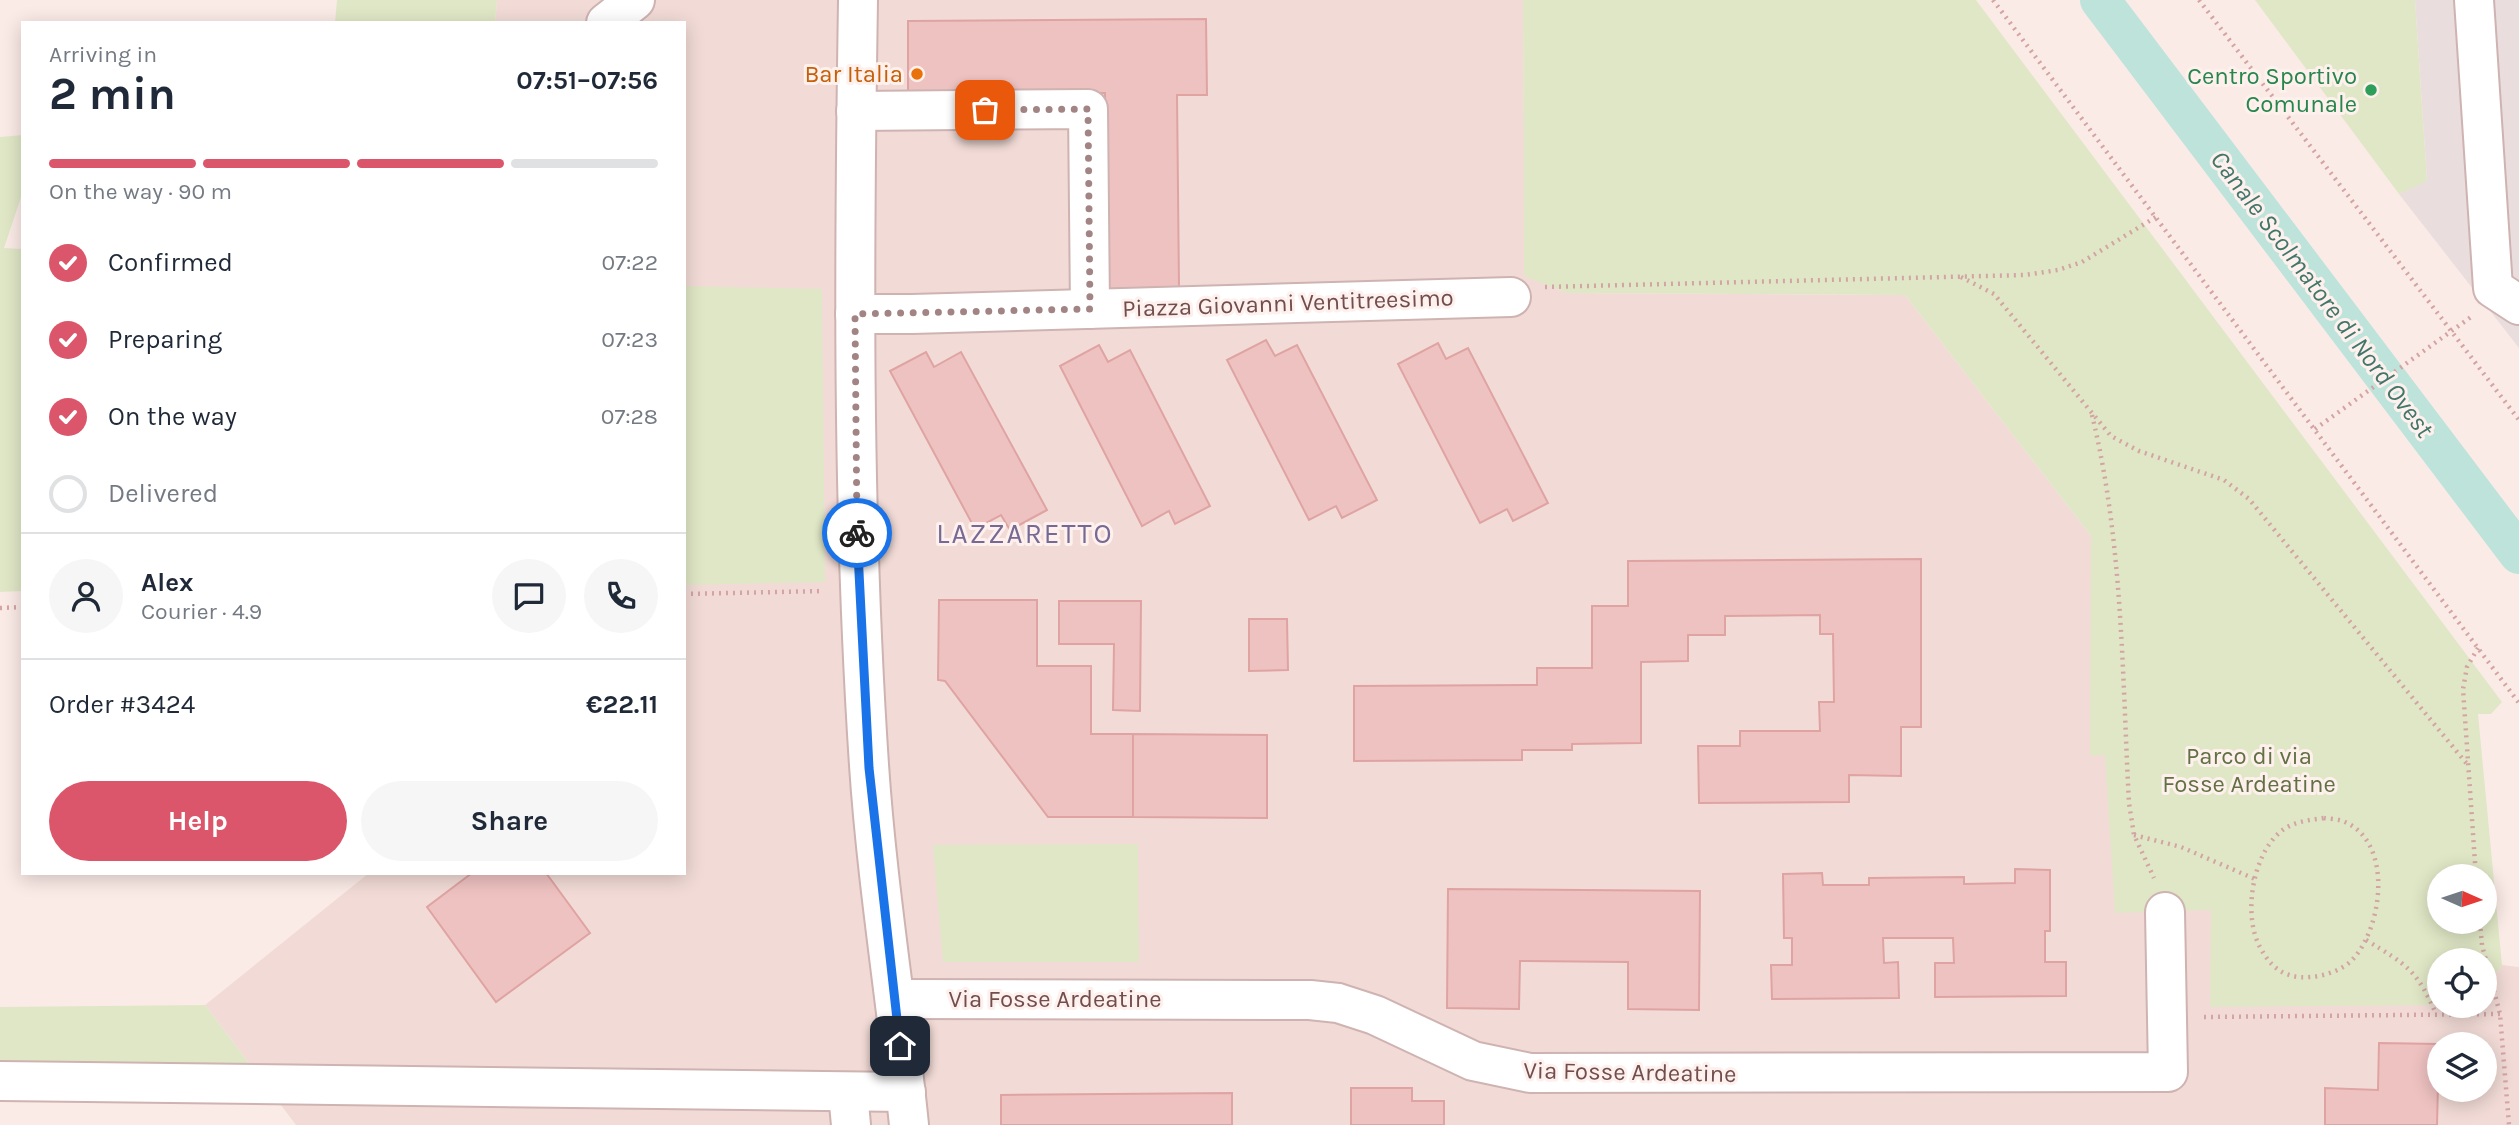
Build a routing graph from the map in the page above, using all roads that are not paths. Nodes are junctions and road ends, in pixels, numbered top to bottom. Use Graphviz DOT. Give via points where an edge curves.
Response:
graph roads {
  1 [pos="635,0"];
  2 [pos="858,0"];
  3 [pos="2474,0"];
  4 [pos="609,21"];
  5 [pos="856,111"];
  6 [pos="1511,297"];
  7 [pos="2506,297"];
  8 [pos="1090,309"];
  9 [pos="855,314"];
  10 [pos="2165,912"];
  11 [pos="895,999"];
  12 [pos="0,1081"];
  13 [pos="849,1109"];
  14 [pos="907,1109"];
  1 -- 4 [label="street"];
  2 -- 5 [label="street"];
  3 -- 7 [label="street"];
  5 -- 8 [label="street" via="1088,109"];
  5 -- 9 [label="street"];
  6 -- 8 [label="street, Piazza Giovanni Ventitreesimo"];
  8 -- 9 [label="street, Piazza Giovanni Ventitreesimo"];
  9 -- 11 [label="street" via="859,591 869,768"];
  10 -- 11 [label="street, Via Fosse Ardeatine" via="2168,1072 1530,1073 1473,1061 1375,1015 1328,1002"];
  11 -- 14 [label="street"];
  12 -- 13 [label="street"];
  13 -- 14 [label="street"];
}
